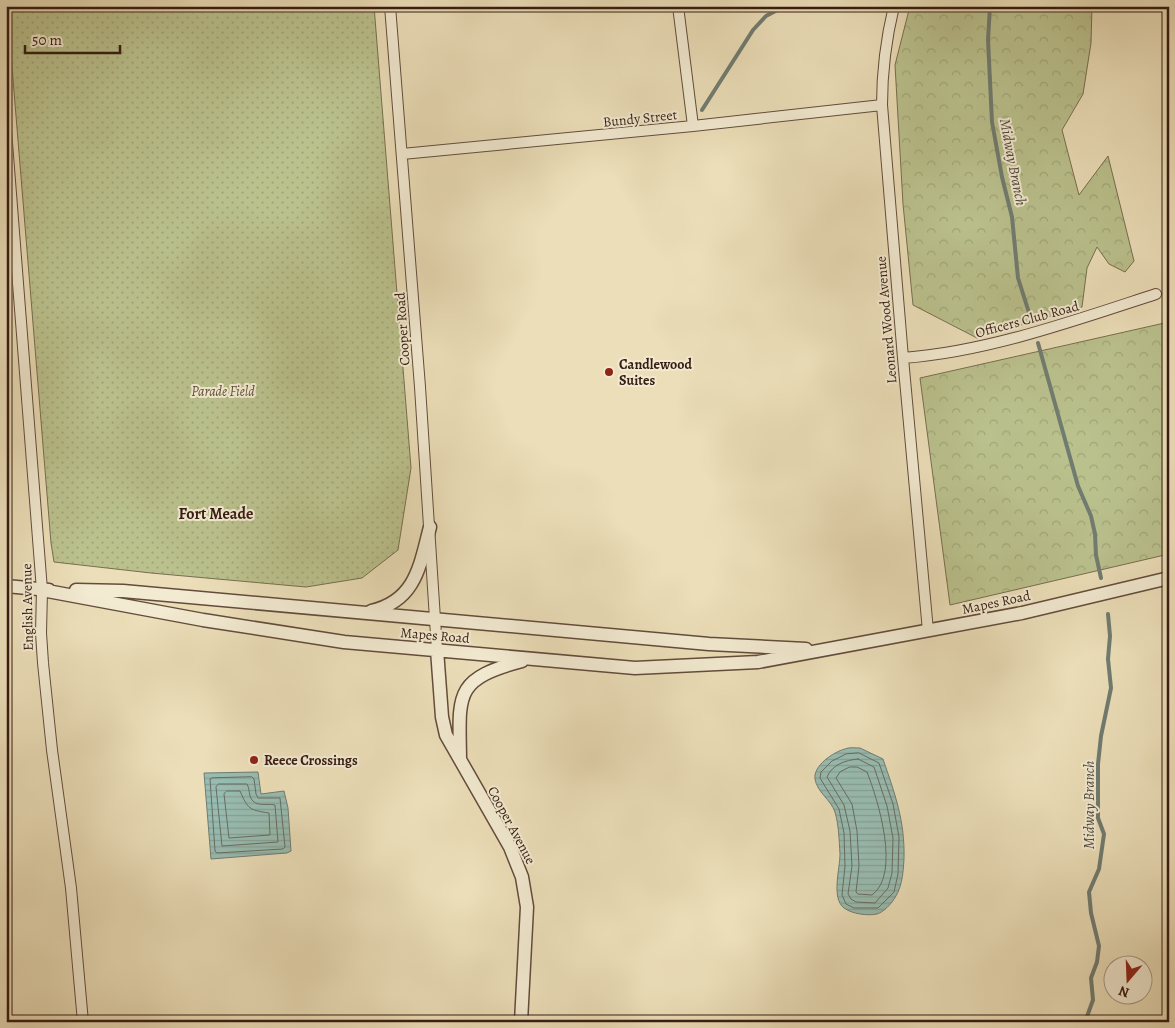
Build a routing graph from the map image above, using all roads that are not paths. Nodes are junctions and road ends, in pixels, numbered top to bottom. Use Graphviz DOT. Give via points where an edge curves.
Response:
graph roads {
  1 [pos="390,6"];
  2 [pos="678,6"];
  3 [pos="894,6"];
  4 [pos="882,105"];
  5 [pos="693,126"];
  6 [pos="6,130"];
  7 [pos="402,154"];
  8 [pos="1156,294"];
  9 [pos="903,358"];
  10 [pos="430,527"];
  11 [pos="1169,578"];
  12 [pos="6,586"];
  13 [pos="42,590"];
  14 [pos="364,613"];
  15 [pos="436,619"];
  16 [pos="928,631"];
  17 [pos="437,650"];
  18 [pos="828,650"];
  19 [pos="530,658"];
  20 [pos="460,761"];
  21 [pos="83,1022"];
  22 [pos="521,1022"];
  1 -- 7 [label="street, Cooper Road"];
  2 -- 5 [label="street"];
  3 -- 4 [label="street, Leonard Wood Avenue" via="886,37"];
  4 -- 5 [label="street, Bundy Street"];
  4 -- 9 [label="street, Leonard Wood Avenue"];
  5 -- 7 [label="street, Bundy Street"];
  6 -- 13 [label="street, English Avenue"];
  7 -- 10 [label="street, Cooper Road"];
  8 -- 9 [label="street, Officers Club Road" via="974,348"];
  9 -- 16 [label="street, Leonard Wood Avenue"];
  10 -- 14 [label="street" via="420,567 410,587 380,609"];
  10 -- 15 [label="street, Cooper Road"];
  11 -- 16 [label="street, Mapes Road" via="1022,613"];
  12 -- 13 [label="street, Mapes Road"];
  13 -- 14 [label="street, Mapes Road" via="123,591"];
  13 -- 17 [label="street, Mapes Road" via="344,642"];
  13 -- 21 [label="street, English Avenue" via="42,663 71,888"];
  14 -- 15 [label="street, Mapes Road"];
  15 -- 17 [label="street, Cooper Road"];
  15 -- 18 [label="street, Mapes Road" via="708,644"];
  16 -- 18 [label="street, Mapes Road"];
  17 -- 19 [label="street, Mapes Road"];
  17 -- 20 [label="street, Cooper Avenue" via="442,718 446,735"];
  18 -- 19 [label="street, Mapes Road" via="758,662 634,668"];
  19 -- 20 [label="street" via="484,674 468,688 460,703"];
  20 -- 22 [label="street, Cooper Avenue" via="510,848 522,877 527,908"];
}
